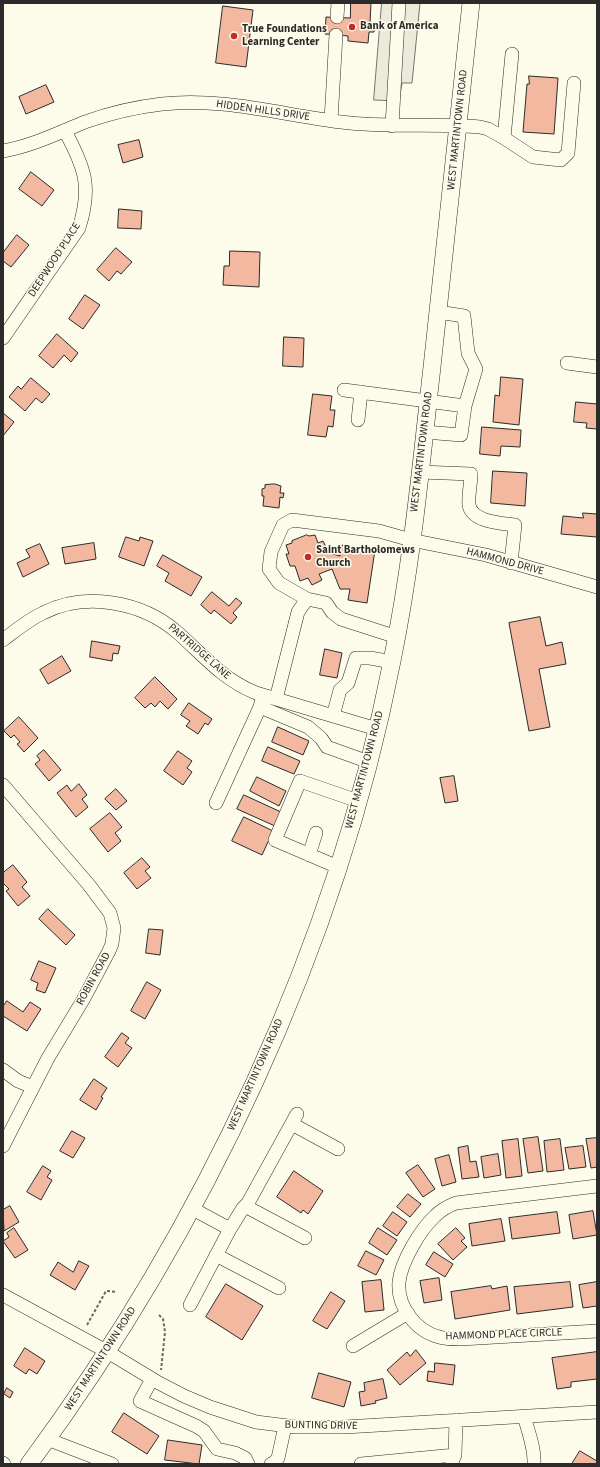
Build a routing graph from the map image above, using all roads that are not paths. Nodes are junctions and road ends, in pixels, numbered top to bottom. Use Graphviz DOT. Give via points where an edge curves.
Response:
graph roads {
  1 [pos="338,3"];
  2 [pos="399,3"];
  3 [pos="471,3"];
  4 [pos="337,17"];
  5 [pos="336,35"];
  6 [pos="512,54"];
  7 [pos="574,83"];
  8 [pos="331,120"];
  9 [pos="392,126"];
  10 [pos="458,126"];
  11 [pos="65,131"];
  12 [pos="504,138"];
  13 [pos="3,151"];
  14 [pos="438,312"];
  15 [pos="3,338"];
  16 [pos="567,363"];
  17 [pos="597,367"];
  18 [pos="344,390"];
  19 [pos="362,392"];
  20 [pos="428,401"];
  21 [pos="465,406"];
  22 [pos="358,420"];
  23 [pos="425,432"];
  24 [pos="420,472"];
  25 [pos="411,540"];
  26 [pos="511,562"];
  27 [pos="597,587"];
  28 [pos="307,599"];
  29 [pos="397,637"];
  30 [pos="3,640"];
  31 [pos="392,662"];
  32 [pos="276,699"];
  33 [pos="261,701"];
  34 [pos="333,716"];
  35 [pos="377,728"];
  36 [pos="369,762"];
  37 [pos="3,785"];
  38 [pos="358,801"];
  39 [pos="216,803"];
  40 [pos="316,834"];
  41 [pos="309,855"];
  42 [pos="338,867"];
  43 [pos="3,1070"];
  44 [pos="33,1087"];
  45 [pos="3,1146"];
  46 [pos="338,1149"];
  47 [pos="597,1186"];
  48 [pos="245,1206"];
  49 [pos="191,1208"];
  50 [pos="230,1229"];
  51 [pos="305,1238"];
  52 [pos="216,1255"];
  53 [pos="279,1288"];
  54 [pos="3,1295"];
  55 [pos="190,1304"];
  56 [pos="408,1313"];
  57 [pos="597,1330"];
  58 [pos="353,1346"];
  59 [pos="106,1351"];
  60 [pos="157,1375"];
  61 [pos="597,1412"];
  62 [pos="524,1416"];
  63 [pos="456,1420"];
  64 [pos="286,1426"];
  65 [pos="47,1440"];
  66 [pos="453,1460"];
  67 [pos="407,1462"];
  68 [pos="29,1464"];
  69 [pos="112,1464"];
  70 [pos="248,1464"];
  71 [pos="271,1464"];
  72 [pos="361,1464"];
  73 [pos="534,1464"];
  1 -- 4 [label="street"];
  2 -- 9 [label="street"];
  3 -- 10 [label="main road, WEST MARTINTOWN ROAD"];
  5 -- 8 [label="street"];
  6 -- 12 [label="street"];
  7 -- 12 [label="street, HIDDEN HILLS DRIVE" via="568,154 564,158 561,160 533,157"];
  8 -- 9 [label="street, HIDDEN HILLS DRIVE"];
  8 -- 11 [label="street, HIDDEN HILLS DRIVE" via="233,105 184,103 133,108"];
  9 -- 10 [label="street, HIDDEN HILLS DRIVE"];
  10 -- 12 [label="street, HIDDEN HILLS DRIVE" via="488,129"];
  10 -- 14 [label="main road, WEST MARTINTOWN ROAD"];
  11 -- 13 [label="street, HIDDEN HILLS DRIVE" via="35,143"];
  11 -- 15 [label="street, DEEPWOOD PLACE" via="82,167 86,187 84,212 79,228"];
  14 -- 20 [label="main road, WEST MARTINTOWN ROAD"];
  14 -- 21 [label="street" via="464,316 468,353 476,369"];
  16 -- 17 [label="street"];
  18 -- 19 [label="street"];
  19 -- 20 [label="street"];
  19 -- 22 [label="street"];
  20 -- 21 [label="street"];
  20 -- 23 [label="main road, WEST MARTINTOWN ROAD"];
  21 -- 23 [label="street" via="461,435"];
  23 -- 24 [label="main road, WEST MARTINTOWN ROAD"];
  24 -- 25 [label="main road, WEST MARTINTOWN ROAD"];
  24 -- 26 [label="street" via="471,474 469,506 474,513 482,520 515,525"];
  25 -- 26 [label="street, HAMMOND DRIVE"];
  25 -- 28 [label="street, HAMMOND DRIVE" via="379,531 292,520 282,525 271,552 269,569 278,583"];
  25 -- 29 [label="main road, WEST MARTINTOWN ROAD"];
  26 -- 27 [label="street, HAMMOND DRIVE"];
  28 -- 29 [label="street, HAMMOND DRIVE" via="326,603 341,619"];
  28 -- 32 [label="street" via="298,612"];
  29 -- 31 [label="main road, WEST MARTINTOWN ROAD"];
  30 -- 33 [label="street, PARTRIDGE LANE" via="26,622 58,607 88,602 123,605 141,610 166,624 222,674"];
  31 -- 34 [label="street" via="356,658 348,683 340,690"];
  31 -- 35 [label="main road, WEST MARTINTOWN ROAD"];
  32 -- 33 [label="street, PARTRIDGE LANE"];
  32 -- 34 [label="street, PARTRIDGE LANE"];
  33 -- 36 [label="street" via="308,727 327,747"];
  33 -- 39 [label="street"];
  34 -- 35 [label="street, PARTRIDGE LANE"];
  35 -- 36 [label="main road, WEST MARTINTOWN ROAD"];
  36 -- 38 [label="main road, WEST MARTINTOWN ROAD"];
  37 -- 44 [label="street, ROBIN ROAD" via="89,885 110,913 114,928 110,951"];
  38 -- 41 [label="street" via="300,781 275,840"];
  38 -- 42 [label="main road, WEST MARTINTOWN ROAD"];
  40 -- 41 [label="street"];
  41 -- 42 [label="street"];
  42 -- 49 [label="main road, WEST MARTINTOWN ROAD" via="317,930 278,1028 246,1102"];
  43 -- 44 [label="street" via="18,1081"];
  44 -- 45 [label="street, ROBIN ROAD"];
  46 -- 48 [label="street" via="294,1119"];
  47 -- 56 [label="street, HAMMOND PLACE CIRCLE" via="456,1203 434,1216 417,1239 400,1274 402,1302"];
  48 -- 50 [label="street"];
  48 -- 51 [label="street"];
  49 -- 50 [label="street"];
  49 -- 59 [label="main road, WEST MARTINTOWN ROAD" via="121,1330"];
  50 -- 52 [label="street"];
  52 -- 53 [label="street"];
  52 -- 55 [label="street"];
  54 -- 59 [label="street, BUNTING DRIVE"];
  56 -- 57 [label="street, HAMMOND PLACE CIRCLE" via="423,1330 449,1339"];
  56 -- 58 [label="street"];
  59 -- 60 [label="street, BUNTING DRIVE"];
  59 -- 65 [label="main road, WEST MARTINTOWN ROAD"];
  60 -- 64 [label="street, BUNTING DRIVE" via="184,1396 237,1417"];
  60 -- 70 [label="street" via="140,1401 204,1431 217,1449 240,1455"];
  61 -- 62 [label="street, BUNTING DRIVE"];
  62 -- 63 [label="street, BUNTING DRIVE"];
  62 -- 73 [label="street"];
  63 -- 64 [label="street, BUNTING DRIVE" via="345,1427"];
  63 -- 66 [label="street"];
  64 -- 71 [label="street" via="278,1458"];
  65 -- 68 [label="main road, WEST MARTINTOWN ROAD"];
  65 -- 69 [label="street"];
  66 -- 67 [label="street"];
  67 -- 72 [label="street"];
}
